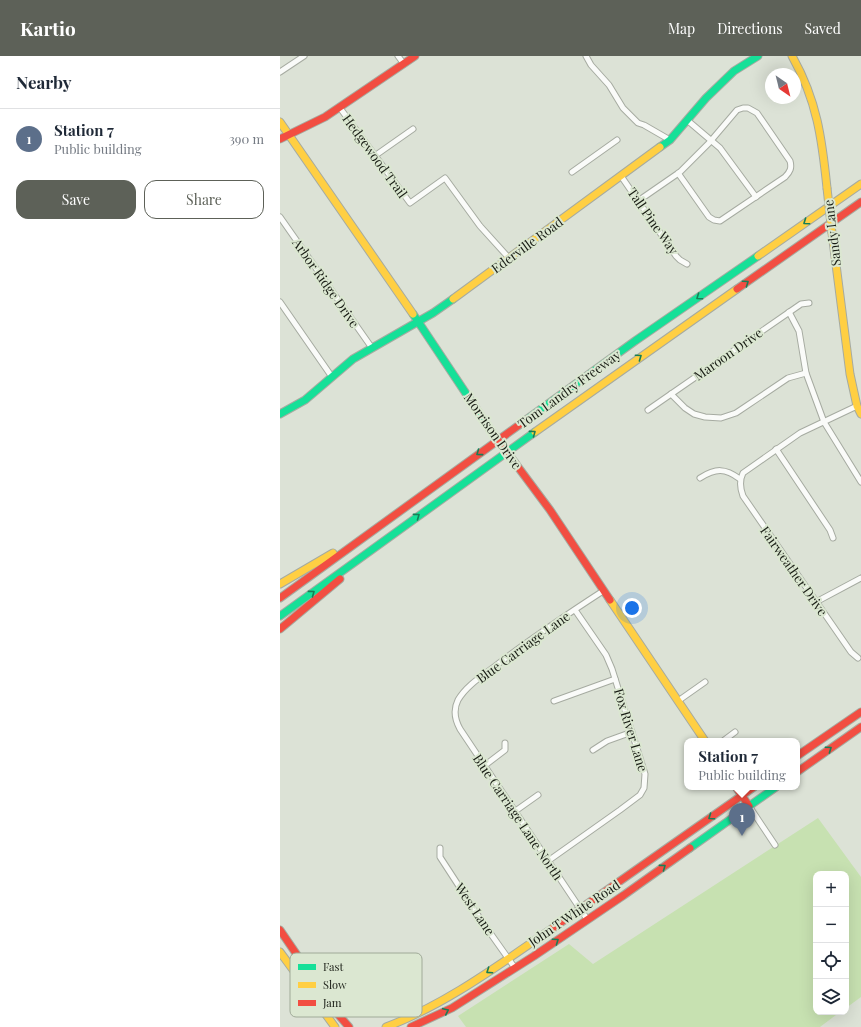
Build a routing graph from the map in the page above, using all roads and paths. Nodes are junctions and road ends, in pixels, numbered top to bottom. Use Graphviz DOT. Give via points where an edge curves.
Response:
graph roads {
  1 [pos="304,56"];
  2 [pos="398,56"];
  3 [pos="415,56"];
  4 [pos="586,56"];
  5 [pos="758,56"];
  6 [pos="792,56"];
  7 [pos="404,64"];
  8 [pos="280,72"];
  9 [pos="340,108"];
  10 [pos="687,120"];
  11 [pos="280,122"];
  12 [pos="413,129"];
  13 [pos="289,136"];
  14 [pos="280,139"];
  15 [pos="617,140"];
  16 [pos="670,140"];
  17 [pos="712,140"];
  18 [pos="376,155"];
  19 [pos="572,172"];
  20 [pos="678,173"];
  21 [pos="621,176"];
  22 [pos="861,184"];
  23 [pos="756,197"];
  24 [pos="638,202"];
  25 [pos="861,202"];
  26 [pos="280,217"];
  27 [pos="508,258"];
  28 [pos="687,264"];
  29 [pos="280,302"];
  30 [pos="809,303"];
  31 [pos="788,312"];
  32 [pos="419,322"];
  33 [pos="372,348"];
  34 [pos="806,373"];
  35 [pos="332,377"];
  36 [pos="671,394"];
  37 [pos="859,405"];
  38 [pos="648,410"];
  39 [pos="280,414"];
  40 [pos="861,414"];
  41 [pos="824,422"];
  42 [pos="776,449"];
  43 [pos="700,478"];
  44 [pos="740,479"];
  45 [pos="861,482"];
  46 [pos="377,529"];
  47 [pos="833,538"];
  48 [pos="386,539"];
  49 [pos="861,578"];
  50 [pos="280,584"];
  51 [pos="603,591"];
  52 [pos="280,598"];
  53 [pos="816,602"];
  54 [pos="575,610"];
  55 [pos="280,616"];
  56 [pos="280,629"];
  57 [pos="858,658"];
  58 [pos="615,679"];
  59 [pos="705,682"];
  60 [pos="554,701"];
  61 [pos="678,701"];
  62 [pos="861,712"];
  63 [pos="455,713"];
  64 [pos="861,727"];
  65 [pos="632,732"];
  66 [pos="735,732"];
  67 [pos="703,738"];
  68 [pos="727,738"];
  69 [pos="505,743"];
  70 [pos="593,750"];
  71 [pos="800,754"];
  72 [pos="484,766"];
  73 [pos="800,770"];
  74 [pos="738,790"];
  75 [pos="750,790"];
  76 [pos="772,790"];
  77 [pos="538,795"];
  78 [pos="742,796"];
  79 [pos="749,806"];
  80 [pos="514,812"];
  81 [pos="775,845"];
  82 [pos="440,848"];
  83 [pos="548,861"];
  84 [pos="581,910"];
  85 [pos="587,919"];
  86 [pos="280,930"];
  87 [pos="280,952"];
  88 [pos="296,952"];
  89 [pos="290,956"];
  90 [pos="508,958"];
  91 [pos="285,960"];
  92 [pos="290,967"];
  93 [pos="515,968"];
  94 [pos="422,1011"];
  95 [pos="327,1017"];
  96 [pos="340,1017"];
  97 [pos="411,1017"];
  98 [pos="423,1021"];
  99 [pos="334,1027"];
  100 [pos="349,1027"];
  101 [pos="386,1027"];
  102 [pos="411,1027"];
  103 [pos="416,1027"];
  1 -- 8 [label="street"];
  2 -- 7 [label="street"];
  3 -- 7 [label="main road"];
  4 -- 16 [label="street" via="623,108 638,123"];
  5 -- 10 [label="main road, Ederville Road" via="734,71"];
  6 -- 37 [label="main road, Sandy Lane, bridge" via="801,69 817,110 850,374"];
  7 -- 9 [label="main road"];
  9 -- 13 [label="main road"];
  9 -- 18 [label="street, Hedgewood Trail"];
  10 -- 16 [label="main road, Ederville Road"];
  10 -- 17 [label="street"];
  11 -- 13 [label="main road, Morrison Drive"];
  12 -- 18 [label="street"];
  13 -- 14 [label="main road"];
  13 -- 32 [label="main road, Morrison Drive"];
  15 -- 19 [label="street"];
  16 -- 21 [label="main road, Ederville Road"];
  17 -- 20 [label="street"];
  17 -- 23 [label="street" via="727,156"];
  17 -- 23 [label="street" via="737,110 743,108 756,113 791,166 785,177"];
  18 -- 27 [label="street, Hedgewood Trail" via="410,203 445,178 480,226"];
  20 -- 23 [label="street" via="714,220 720,221"];
  20 -- 24 [label="street"];
  21 -- 24 [label="street, Tall Pine Way"];
  21 -- 27 [label="main road, Ederville Road"];
  22 -- 46 [label="main road, Tom Landry Freeway, one-way" via="635,341"];
  24 -- 28 [label="street, Tall Pine Way" via="676,256"];
  48 -- 25 [label="main road, Tom Landry Freeway, one-way"];
  26 -- 33 [label="street, Arbor Ridge Drive"];
  27 -- 32 [label="main road, Ederville Road"];
  29 -- 35 [label="street"];
  30 -- 31 [label="street, Maroon Drive" via="801,304"];
  31 -- 34 [label="street" via="799,330"];
  31 -- 36 [label="street, Maroon Drive"];
  32 -- 33 [label="main road, Ederville Road"];
  32 -- 51 [label="main road, Morrison Drive, bridge"];
  33 -- 35 [label="main road, Ederville Road" via="353,359"];
  34 -- 36 [label="street" via="788,378 736,413 721,418 705,418 694,414"];
  34 -- 41 [label="street"];
  35 -- 39 [label="main road, Ederville Road" via="305,400"];
  36 -- 38 [label="street, Maroon Drive"];
  37 -- 40 [label="main road, Sandy Lane"];
  37 -- 41 [label="street"];
  41 -- 42 [label="street" via="800,433"];
  41 -- 45 [label="street"];
  42 -- 44 [label="street" via="743,473"];
  42 -- 47 [label="street"];
  43 -- 44 [label="street" via="720,470 731,472"];
  44 -- 53 [label="street, Fairweather Drive" via="743,496"];
  46 -- 50 [label="main road"];
  46 -- 52 [label="main road, Tom Landry Freeway"];
  55 -- 48 [label="main road, Tom Landry Freeway, one-way"];
  48 -- 56 [label="main road"];
  49 -- 53 [label="street"];
  51 -- 54 [label="street, Blue Carriage Lane"];
  51 -- 61 [label="main road, Morrison Drive"];
  53 -- 57 [label="street, Fairweather Drive"];
  54 -- 58 [label="street, Fox River Lane" via="606,655"];
  54 -- 63 [label="street, Blue Carriage Lane" via="471,685 458,700"];
  58 -- 60 [label="street"];
  58 -- 65 [label="street, Fox River Lane"];
  59 -- 61 [label="street"];
  61 -- 67 [label="main road, Morrison Drive"];
  62 -- 71 [label="main road"];
  63 -- 72 [label="street, Blue Carriage Lane North" via="456,722"];
  73 -- 64 [label="main road, one-way"];
  65 -- 70 [label="street" via="607,741"];
  65 -- 83 [label="street, Fox River Lane" via="645,774 644,788 640,795"];
  66 -- 68 [label="street"];
  69 -- 72 [label="street" via="505,750"];
  72 -- 80 [label="street, Blue Carriage Lane North"];
  74 -- 78 [label="main road"];
  75 -- 78 [label="main road, John T White Road"];
  76 -- 79 [label="main road, John T White Road"];
  77 -- 80 [label="street"];
  78 -- 79 [label="main road"];
  78 -- 84 [label="main road, John T White Road, one-way"];
  79 -- 81 [label="street"];
  85 -- 79 [label="main road, John T White Road, one-way"];
  80 -- 83 [label="street, Blue Carriage Lane North"];
  82 -- 90 [label="street, West Lane" via="440,857"];
  83 -- 84 [label="street, Blue Carriage Lane North"];
  84 -- 85 [label="street, Blue Carriage Lane North"];
  84 -- 90 [label="main road, John T White Road"];
  93 -- 85 [label="main road, John T White Road, one-way"];
  86 -- 88 [label="main road"];
  87 -- 91 [label="main road"];
  89 -- 91 [label="main road"];
  90 -- 93 [label="street, West Lane"];
  90 -- 94 [label="main road, John T White Road, one-way" via="449,997"];
  91 -- 92 [label="main road"];
  98 -- 93 [label="main road, John T White Road, one-way" via="452,1008"];
  95 -- 99 [label="main road"];
  96 -- 100 [label="main road"];
  97 -- 101 [label="main road, John T White Road, one-way"];
  98 -- 102 [label="main road, John T White Road"];
  98 -- 103 [label="main road"];
}
